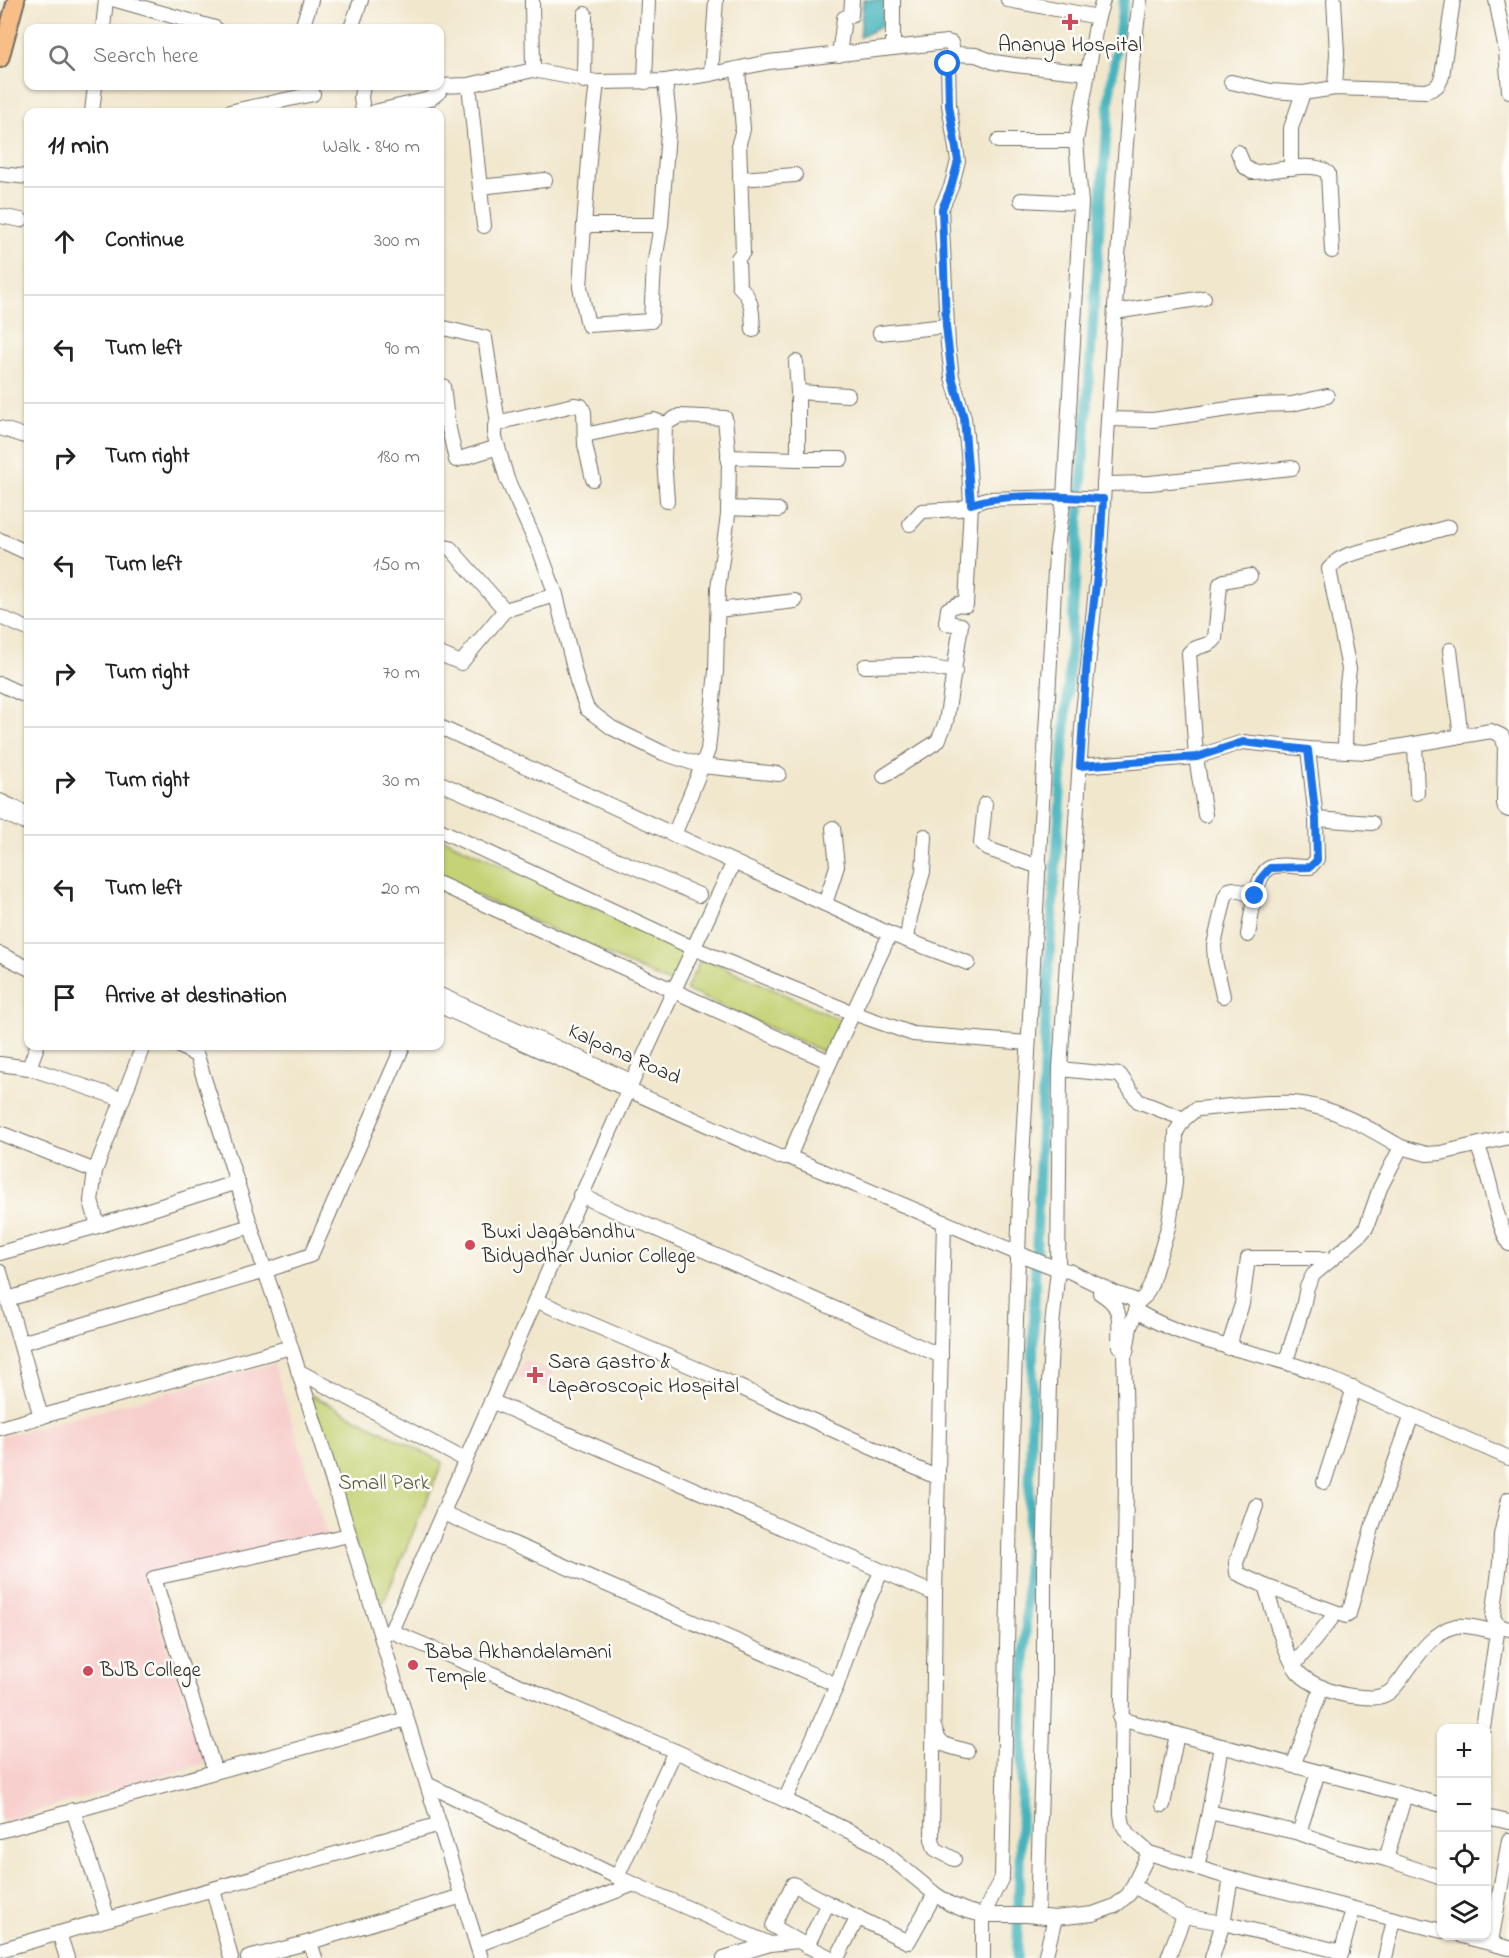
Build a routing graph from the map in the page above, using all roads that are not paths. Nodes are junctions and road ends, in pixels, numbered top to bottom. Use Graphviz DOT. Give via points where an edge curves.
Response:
graph roads {
  1 [pos="16,0"];
  2 [pos="106,0"];
  3 [pos="116,0"];
  4 [pos="311,0"];
  5 [pos="361,0"];
  6 [pos="532,0"];
  7 [pos="648,0"];
  8 [pos="716,0"];
  9 [pos="852,0"];
  10 [pos="893,0"];
  11 [pos="1008,0"];
  12 [pos="1103,0"];
  13 [pos="1140,0"];
  14 [pos="1335,0"];
  15 [pos="1496,0"];
  16 [pos="1457,1"];
  17 [pos="585,14"];
  18 [pos="1098,17"];
  19 [pos="103,24"];
  20 [pos="201,24"];
  21 [pos="303,24"];
  22 [pos="352,24"];
  23 [pos="892,48"];
  24 [pos="1508,51"];
  25 [pos="954,54"];
  26 [pos="839,55"];
  27 [pos="0,59"];
  28 [pos="533,70"];
  29 [pos="738,70"];
  30 [pos="1088,73"];
  31 [pos="711,74"];
  32 [pos="590,81"];
  33 [pos="664,81"];
  34 [pos="645,82"];
  35 [pos="1231,82"];
  36 [pos="469,85"];
  37 [pos="444,86"];
  38 [pos="1335,88"];
  39 [pos="95,90"];
  40 [pos="362,90"];
  41 [pos="439,90"];
  42 [pos="1509,91"];
  43 [pos="1303,93"];
  44 [pos="313,94"];
  45 [pos="92,108"];
  46 [pos="248,108"];
  47 [pos="362,108"];
  48 [pos="391,108"];
  49 [pos="998,141"];
  50 [pos="1076,141"];
  51 [pos="1238,152"];
  52 [pos="1291,168"];
  53 [pos="0,174"];
  54 [pos="795,175"];
  55 [pos="24,177"];
  56 [pos="740,179"];
  57 [pos="545,180"];
  58 [pos="480,187"];
  59 [pos="1020,200"];
  60 [pos="1081,203"];
  61 [pos="0,216"];
  62 [pos="21,220"];
  63 [pos="584,225"];
  64 [pos="662,225"];
  65 [pos="484,226"];
  66 [pos="1332,251"];
  67 [pos="1204,298"];
  68 [pos="1115,312"];
  69 [pos="946,326"];
  70 [pos="444,328"];
  71 [pos="753,330"];
  72 [pos="880,333"];
  73 [pos="796,362"];
  74 [pos="798,392"];
  75 [pos="848,395"];
  76 [pos="1327,396"];
  77 [pos="1108,419"];
  78 [pos="444,423"];
  79 [pos="498,423"];
  80 [pos="666,424"];
  81 [pos="0,428"];
  82 [pos="585,435"];
  83 [pos="24,436"];
  84 [pos="498,447"];
  85 [pos="728,457"];
  86 [pos="798,459"];
  87 [pos="841,459"];
  88 [pos="1292,468"];
  89 [pos="593,479"];
  90 [pos="1104,484"];
  91 [pos="1069,497"];
  92 [pos="1097,498"];
  93 [pos="667,501"];
  94 [pos="971,504"];
  95 [pos="728,508"];
  96 [pos="778,510"];
  97 [pos="910,524"];
  98 [pos="1449,527"];
  99 [pos="2,545"];
  100 [pos="444,547"];
  101 [pos="24,552"];
  102 [pos="1250,576"];
  103 [pos="556,595"];
  104 [pos="795,601"];
  105 [pos="505,610"];
  106 [pos="718,610"];
  107 [pos="0,617"];
  108 [pos="24,627"];
  109 [pos="1450,650"];
  110 [pos="444,656"];
  111 [pos="865,666"];
  112 [pos="955,672"];
  113 [pos="0,684"];
  114 [pos="24,695"];
  115 [pos="444,729"];
  116 [pos="1461,736"];
  117 [pos="1415,744"];
  118 [pos="1308,750"];
  119 [pos="1345,751"];
  120 [pos="1197,757"];
  121 [pos="702,766"];
  122 [pos="1080,766"];
  123 [pos="779,774"];
  124 [pos="884,776"];
  125 [pos="444,785"];
  126 [pos="1417,793"];
  127 [pos="0,801"];
  128 [pos="985,804"];
  129 [pos="1509,810"];
  130 [pos="0,812"];
  131 [pos="24,812"];
  132 [pos="1205,815"];
  133 [pos="1316,819"];
  134 [pos="24,822"];
  135 [pos="1372,823"];
  136 [pos="833,828"];
  137 [pos="444,832"];
  138 [pos="674,835"];
  139 [pos="926,836"];
  140 [pos="734,862"];
  141 [pos="1039,867"];
  142 [pos="444,886"];
  143 [pos="699,895"];
  144 [pos="1255,896"];
  145 [pos="825,904"];
  146 [pos="890,934"];
  147 [pos="1248,935"];
  148 [pos="907,940"];
  149 [pos="693,948"];
  150 [pos="0,954"];
  151 [pos="968,963"];
  152 [pos="24,966"];
  153 [pos="1221,988"];
  154 [pos="673,991"];
  155 [pos="444,997"];
  156 [pos="444,1008"];
  157 [pos="853,1013"];
  158 [pos="1028,1043"];
  159 [pos="36,1050"];
  160 [pos="141,1050"];
  161 [pos="401,1050"];
  162 [pos="200,1051"];
  163 [pos="830,1062"];
  164 [pos="0,1064"];
  165 [pos="29,1068"];
  166 [pos="1060,1069"];
  167 [pos="630,1086"];
  168 [pos="122,1099"];
  169 [pos="1184,1119"];
  170 [pos="0,1133"];
  171 [pos="1509,1137"];
  172 [pos="1477,1145"];
  173 [pos="1401,1147"];
  174 [pos="789,1157"];
  175 [pos="95,1171"];
  176 [pos="238,1182"];
  177 [pos="580,1195"];
  178 [pos="944,1222"];
  179 [pos="98,1226"];
  180 [pos="251,1226"];
  181 [pos="1509,1244"];
  182 [pos="0,1253"];
  183 [pos="1023,1255"];
  184 [pos="1329,1261"];
  185 [pos="1054,1268"];
  186 [pos="265,1271"];
  187 [pos="0,1272"];
  188 [pos="8,1299"];
  189 [pos="535,1300"];
  190 [pos="1135,1310"];
  191 [pos="1119,1314"];
  192 [pos="21,1343"];
  193 [pos="291,1347"];
  194 [pos="1228,1348"];
  195 [pos="1124,1355"];
  196 [pos="941,1356"];
  197 [pos="1286,1361"];
  198 [pos="298,1371"];
  199 [pos="1354,1388"];
  200 [pos="491,1401"];
  201 [pos="1412,1414"];
  202 [pos="41,1417"];
  203 [pos="0,1428"];
  204 [pos="1509,1458"];
  205 [pos="465,1460"];
  206 [pos="938,1478"];
  207 [pos="1324,1482"];
  208 [pos="1509,1499"];
  209 [pos="1256,1506"];
  210 [pos="443,1513"];
  211 [pos="350,1535"];
  212 [pos="881,1572"];
  213 [pos="1265,1586"];
  214 [pos="935,1594"];
  215 [pos="1336,1613"];
  216 [pos="1502,1629"];
  217 [pos="386,1633"];
  218 [pos="1294,1665"];
  219 [pos="837,1685"];
  220 [pos="1322,1687"];
  221 [pos="407,1719"];
  222 [pos="1120,1719"];
  223 [pos="933,1724"];
  224 [pos="1484,1724"];
  225 [pos="1177,1734"];
  226 [pos="1221,1746"];
  227 [pos="675,1751"];
  228 [pos="967,1751"];
  229 [pos="1293,1766"];
  230 [pos="215,1772"];
  231 [pos="1318,1772"];
  232 [pos="427,1784"];
  233 [pos="1405,1795"];
  234 [pos="785,1800"];
  235 [pos="1163,1804"];
  236 [pos="1437,1804"];
  237 [pos="73,1810"];
  238 [pos="1209,1812"];
  239 [pos="1491,1817"];
  240 [pos="1509,1822"];
  241 [pos="440,1824"];
  242 [pos="0,1831"];
  243 [pos="1299,1833"];
  244 [pos="1509,1840"];
  245 [pos="1149,1853"];
  246 [pos="954,1858"];
  247 [pos="1386,1859"];
  248 [pos="1197,1868"];
  249 [pos="1437,1876"];
  250 [pos="617,1877"];
  251 [pos="1231,1878"];
  252 [pos="634,1884"];
  253 [pos="1134,1886"];
  254 [pos="213,1889"];
  255 [pos="1505,1891"];
  256 [pos="935,1894"];
  257 [pos="462,1896"];
  258 [pos="828,1903"];
  259 [pos="1353,1909"];
  260 [pos="983,1915"];
  261 [pos="1032,1915"];
  262 [pos="1184,1916"];
  263 [pos="858,1917"];
  264 [pos="1055,1918"];
  265 [pos="108,1919"];
  266 [pos="1394,1920"];
  267 [pos="1223,1923"];
  268 [pos="1437,1930"];
  269 [pos="59,1933"];
  270 [pos="1483,1940"];
  271 [pos="310,1942"];
  272 [pos="1491,1942"];
  273 [pos="770,1944"];
  274 [pos="803,1944"];
  275 [pos="1509,1948"];
  276 [pos="0,1950"];
  277 [pos="479,1952"];
  278 [pos="1341,1955"];
  279 [pos="67,1958"];
  280 [pos="231,1958"];
  281 [pos="248,1958"];
  282 [pos="315,1958"];
  283 [pos="724,1958"];
  284 [pos="831,1958"];
  285 [pos="837,1958"];
  286 [pos="983,1958"];
  287 [pos="1045,1958"];
  288 [pos="1168,1958"];
  289 [pos="1212,1958"];
  290 [pos="1385,1958"];
  1 -- 27 [label="main road"];
  2 -- 19 [label="street"];
  3 -- 20 [label="street"];
  4 -- 21 [label="street"];
  5 -- 22 [label="street"];
  6 -- 28 [label="street"];
  7 -- 34 [label="street"];
  8 -- 31 [label="street"];
  9 -- 26 [label="street" via="851,15 844,18"];
  10 -- 23 [label="street"];
  11 -- 18 [label="street"];
  12 -- 18 [label="street"];
  13 -- 68 [label="street"];
  14 -- 38 [label="street"];
  15 -- 24 [label="street"];
  16 -- 38 [label="street" via="1442,76 1436,87 1426,91"];
  17 -- 32 [label="street"];
  18 -- 30 [label="street"];
  23 -- 25 [label="street" via="947,42"];
  23 -- 26 [label="street"];
  24 -- 42 [label="street"];
  25 -- 30 [label="street"];
  25 -- 69 [label="street" via="948,64 949,105 958,161 942,209"];
  26 -- 29 [label="street" via="769,62"];
  28 -- 32 [label="street"];
  28 -- 36 [label="street"];
  29 -- 31 [label="street"];
  29 -- 56 [label="street"];
  30 -- 50 [label="street"];
  31 -- 33 [label="street"];
  32 -- 34 [label="street"];
  32 -- 63 [label="street"];
  33 -- 34 [label="street"];
  33 -- 64 [label="street" via="669,119"];
  35 -- 43 [label="street"];
  36 -- 37 [label="street"];
  36 -- 58 [label="street"];
  38 -- 43 [label="street"];
  39 -- 45 [label="street"];
  40 -- 47 [label="street"];
  41 -- 48 [label="street" via="430,99"];
  43 -- 52 [label="street" via="1291,128"];
  44 -- 46 [label="street"];
  49 -- 50 [label="street"];
  50 -- 60 [label="street"];
  51 -- 52 [label="street" via="1252,172"];
  52 -- 66 [label="street" via="1319,167 1328,173"];
  53 -- 55 [label="street"];
  54 -- 56 [label="street"];
  56 -- 71 [label="street" via="743,252 738,258 739,286 752,306"];
  57 -- 58 [label="street"];
  58 -- 65 [label="street"];
  59 -- 60 [label="street"];
  60 -- 91 [label="street"];
  61 -- 62 [label="street"];
  63 -- 64 [label="street"];
  63 -- 64 [label="street" via="580,287 588,325 651,321 654,266"];
  67 -- 68 [label="street"];
  68 -- 77 [label="street"];
  69 -- 72 [label="street"];
  69 -- 94 [label="street" via="952,377 964,418"];
  70 -- 79 [label="street" via="485,338"];
  73 -- 74 [label="street"];
  74 -- 75 [label="street"];
  74 -- 86 [label="street"];
  76 -- 77 [label="street" via="1292,404 1257,405 1153,420"];
  77 -- 90 [label="street"];
  78 -- 84 [label="street" via="456,460"];
  79 -- 82 [label="street" via="582,406"];
  79 -- 84 [label="street" via="494,430"];
  80 -- 82 [label="street" via="654,420"];
  80 -- 85 [label="street" via="679,416 725,418"];
  80 -- 93 [label="street"];
  81 -- 83 [label="street"];
  82 -- 89 [label="street"];
  84 -- 103 [label="street" via="507,479"];
  85 -- 86 [label="street"];
  85 -- 95 [label="street"];
  86 -- 87 [label="street"];
  88 -- 90 [label="street"];
  90 -- 92 [label="street"];
  91 -- 92 [label="street"];
  91 -- 94 [label="street" via="986,499"];
  91 -- 141 [label="street" via="1056,554"];
  92 -- 122 [label="street" via="1100,551"];
  94 -- 97 [label="street" via="959,509 922,511"];
  94 -- 112 [label="street" via="966,605 948,609 946,623 961,625"];
  95 -- 96 [label="street"];
  95 -- 106 [label="street"];
  98 -- 119 [label="street" via="1348,555 1329,569 1349,669"];
  99 -- 101 [label="street"];
  100 -- 105 [label="street" via="450,548"];
  102 -- 120 [label="street" via="1220,584 1215,639 1189,653"];
  103 -- 105 [label="street"];
  103 -- 121 [label="street" via="587,709 612,728 663,753"];
  104 -- 106 [label="street"];
  105 -- 110 [label="street" via="461,663"];
  106 -- 121 [label="street" via="708,750"];
  107 -- 108 [label="street"];
  109 -- 116 [label="street"];
  111 -- 112 [label="street" via="917,665"];
  112 -- 124 [label="street" via="946,722 938,741"];
  113 -- 114 [label="street"];
  115 -- 138 [label="street"];
  116 -- 117 [label="street"];
  116 -- 129 [label="street" via="1491,731 1502,735 1504,803"];
  117 -- 119 [label="street" via="1367,752"];
  117 -- 126 [label="street"];
  118 -- 119 [label="street"];
  118 -- 120 [label="street" via="1243,742"];
  118 -- 133 [label="street"];
  120 -- 122 [label="street"];
  120 -- 132 [label="street"];
  121 -- 123 [label="street"];
  121 -- 138 [label="street"];
  122 -- 166 [label="street"];
  125 -- 143 [label="street"];
  127 -- 131 [label="street"];
  128 -- 141 [label="street" via="981,843"];
  130 -- 134 [label="street"];
  133 -- 135 [label="street"];
  133 -- 144 [label="street" via="1314,864 1270,868"];
  136 -- 145 [label="street" via="837,866"];
  137 -- 149 [label="street"];
  138 -- 140 [label="street"];
  139 -- 148 [label="street" via="923,872"];
  140 -- 145 [label="street"];
  140 -- 149 [label="street"];
  141 -- 158 [label="street"];
  142 -- 154 [label="street"];
  144 -- 147 [label="street"];
  144 -- 153 [label="street" via="1233,889 1227,893 1215,945"];
  145 -- 146 [label="street"];
  146 -- 148 [label="street"];
  146 -- 157 [label="street"];
  148 -- 151 [label="street"];
  149 -- 154 [label="street"];
  149 -- 157 [label="street"];
  150 -- 152 [label="street"];
  154 -- 163 [label="street"];
  154 -- 167 [label="street"];
  155 -- 167 [label="street, Kalpana Road"];
  156 -- 167 [label="street, Kalpana Road"];
  157 -- 158 [label="street" via="913,1034"];
  157 -- 163 [label="street"];
  158 -- 183 [label="street"];
  159 -- 165 [label="street"];
  160 -- 168 [label="street"];
  161 -- 186 [label="street" via="311,1255"];
  162 -- 176 [label="street"];
  163 -- 174 [label="street"];
  164 -- 165 [label="street"];
  165 -- 168 [label="street"];
  166 -- 169 [label="street" via="1120,1075 1138,1101"];
  166 -- 185 [label="street"];
  167 -- 174 [label="street, Kalpana Road" via="779,1157"];
  167 -- 177 [label="street"];
  168 -- 175 [label="street"];
  169 -- 173 [label="street" via="1196,1109 1295,1103 1360,1122"];
  169 -- 190 [label="street" via="1176,1132 1169,1224 1151,1284"];
  170 -- 175 [label="street"];
  171 -- 172 [label="street"];
  172 -- 173 [label="street" via="1427,1154"];
  172 -- 181 [label="street"];
  173 -- 184 [label="street" via="1380,1188 1366,1228"];
  174 -- 178 [label="street, Kalpana Road"];
  175 -- 179 [label="street" via="91,1201"];
  176 -- 179 [label="street"];
  176 -- 180 [label="street"];
  177 -- 189 [label="street"];
  177 -- 196 [label="street"];
  178 -- 183 [label="street, Kalpana Road"];
  178 -- 196 [label="street"];
  179 -- 182 [label="street"];
  180 -- 186 [label="street"];
  180 -- 188 [label="street"];
  183 -- 185 [label="street, Kalpana Road"];
  183 -- 260 [label="street" via="1010,1508 1002,1877"];
  184 -- 194 [label="street" via="1248,1258 1242,1304"];
  184 -- 197 [label="street" via="1313,1275 1307,1287"];
  185 -- 190 [label="street" via="1130,1297"];
  185 -- 191 [label="street" via="1108,1298"];
  185 -- 261 [label="street" via="1044,1695"];
  186 -- 192 [label="street"];
  186 -- 193 [label="street"];
  187 -- 188 [label="street"];
  188 -- 192 [label="street"];
  189 -- 200 [label="street"];
  189 -- 206 [label="street" via="735,1385"];
  190 -- 191 [label="street" via="1127,1318"];
  190 -- 194 [label="street" via="1179,1333"];
  190 -- 195 [label="street"];
  191 -- 195 [label="street" via="1119,1346"];
  192 -- 202 [label="street"];
  193 -- 198 [label="street"];
  193 -- 202 [label="street"];
  194 -- 197 [label="street"];
  195 -- 222 [label="street" via="1125,1542"];
  196 -- 206 [label="street"];
  197 -- 199 [label="street"];
  198 -- 205 [label="street"];
  198 -- 211 [label="street"];
  199 -- 201 [label="street"];
  199 -- 207 [label="street"];
  200 -- 205 [label="street"];
  200 -- 212 [label="street"];
  201 -- 204 [label="street"];
  201 -- 215 [label="street" via="1373,1524 1349,1614"];
  202 -- 203 [label="street"];
  205 -- 210 [label="street"];
  206 -- 214 [label="street"];
  208 -- 216 [label="street" via="1501,1535 1493,1617"];
  209 -- 213 [label="street" via="1235,1569"];
  210 -- 217 [label="street"];
  210 -- 219 [label="street"];
  211 -- 217 [label="street"];
  211 -- 230 [label="street" via="154,1578"];
  212 -- 214 [label="street"];
  212 -- 219 [label="street"];
  213 -- 215 [label="street"];
  213 -- 218 [label="street"];
  214 -- 223 [label="street"];
  215 -- 218 [label="street"];
  216 -- 220 [label="street" via="1456,1626 1446,1630 1421,1651 1395,1688 1386,1694 1371,1698"];
  216 -- 224 [label="street"];
  217 -- 221 [label="street"];
  217 -- 227 [label="street"];
  218 -- 220 [label="street" via="1305,1678"];
  219 -- 234 [label="street"];
  220 -- 229 [label="street"];
  221 -- 230 [label="street"];
  221 -- 232 [label="street"];
  222 -- 225 [label="street"];
  222 -- 245 [label="street" via="1120,1814 1130,1836"];
  223 -- 228 [label="street" via="938,1740"];
  223 -- 246 [label="street" via="932,1839 935,1849"];
  225 -- 226 [label="street"];
  225 -- 235 [label="street"];
  226 -- 229 [label="street"];
  226 -- 238 [label="street"];
  227 -- 234 [label="street"];
  227 -- 250 [label="street"];
  229 -- 231 [label="street"];
  230 -- 237 [label="street"];
  231 -- 233 [label="street"];
  231 -- 243 [label="street"];
  232 -- 241 [label="street"];
  232 -- 250 [label="street"];
  233 -- 236 [label="street"];
  233 -- 247 [label="street"];
  234 -- 256 [label="street" via="873,1843"];
  237 -- 242 [label="street"];
  237 -- 265 [label="street"];
  238 -- 243 [label="street"];
  238 -- 248 [label="street"];
  239 -- 240 [label="street"];
  241 -- 254 [label="street"];
  241 -- 257 [label="street"];
  243 -- 247 [label="street"];
  244 -- 255 [label="street"];
  245 -- 248 [label="street"];
  245 -- 253 [label="street"];
  247 -- 249 [label="street"];
  248 -- 251 [label="street"];
  250 -- 252 [label="street"];
  251 -- 259 [label="street"];
  251 -- 267 [label="street"];
  252 -- 273 [label="street"];
  252 -- 277 [label="street"];
  253 -- 262 [label="street"];
  253 -- 264 [label="street" via="1115,1906 1093,1914"];
  254 -- 265 [label="street"];
  254 -- 280 [label="street"];
  255 -- 272 [label="street"];
  256 -- 260 [label="street" via="950,1904"];
  256 -- 263 [label="street" via="908,1942"];
  257 -- 271 [label="street"];
  257 -- 277 [label="street"];
  258 -- 263 [label="street"];
  258 -- 274 [label="street"];
  258 -- 274 [label="street" via="793,1884 773,1926"];
  259 -- 266 [label="street"];
  259 -- 278 [label="street"];
  260 -- 261 [label="street"];
  260 -- 286 [label="street"];
  261 -- 264 [label="street"];
  262 -- 267 [label="street"];
  262 -- 288 [label="street"];
  263 -- 285 [label="street"];
  264 -- 287 [label="street"];
  265 -- 269 [label="street"];
  266 -- 268 [label="street"];
  266 -- 290 [label="street"];
  267 -- 278 [label="street"];
  267 -- 289 [label="street"];
  269 -- 276 [label="street"];
  269 -- 279 [label="street"];
  270 -- 272 [label="street"];
  271 -- 281 [label="street"];
  271 -- 282 [label="street"];
  272 -- 275 [label="street"];
  273 -- 274 [label="street"];
  273 -- 283 [label="street"];
  274 -- 284 [label="street"];
}
